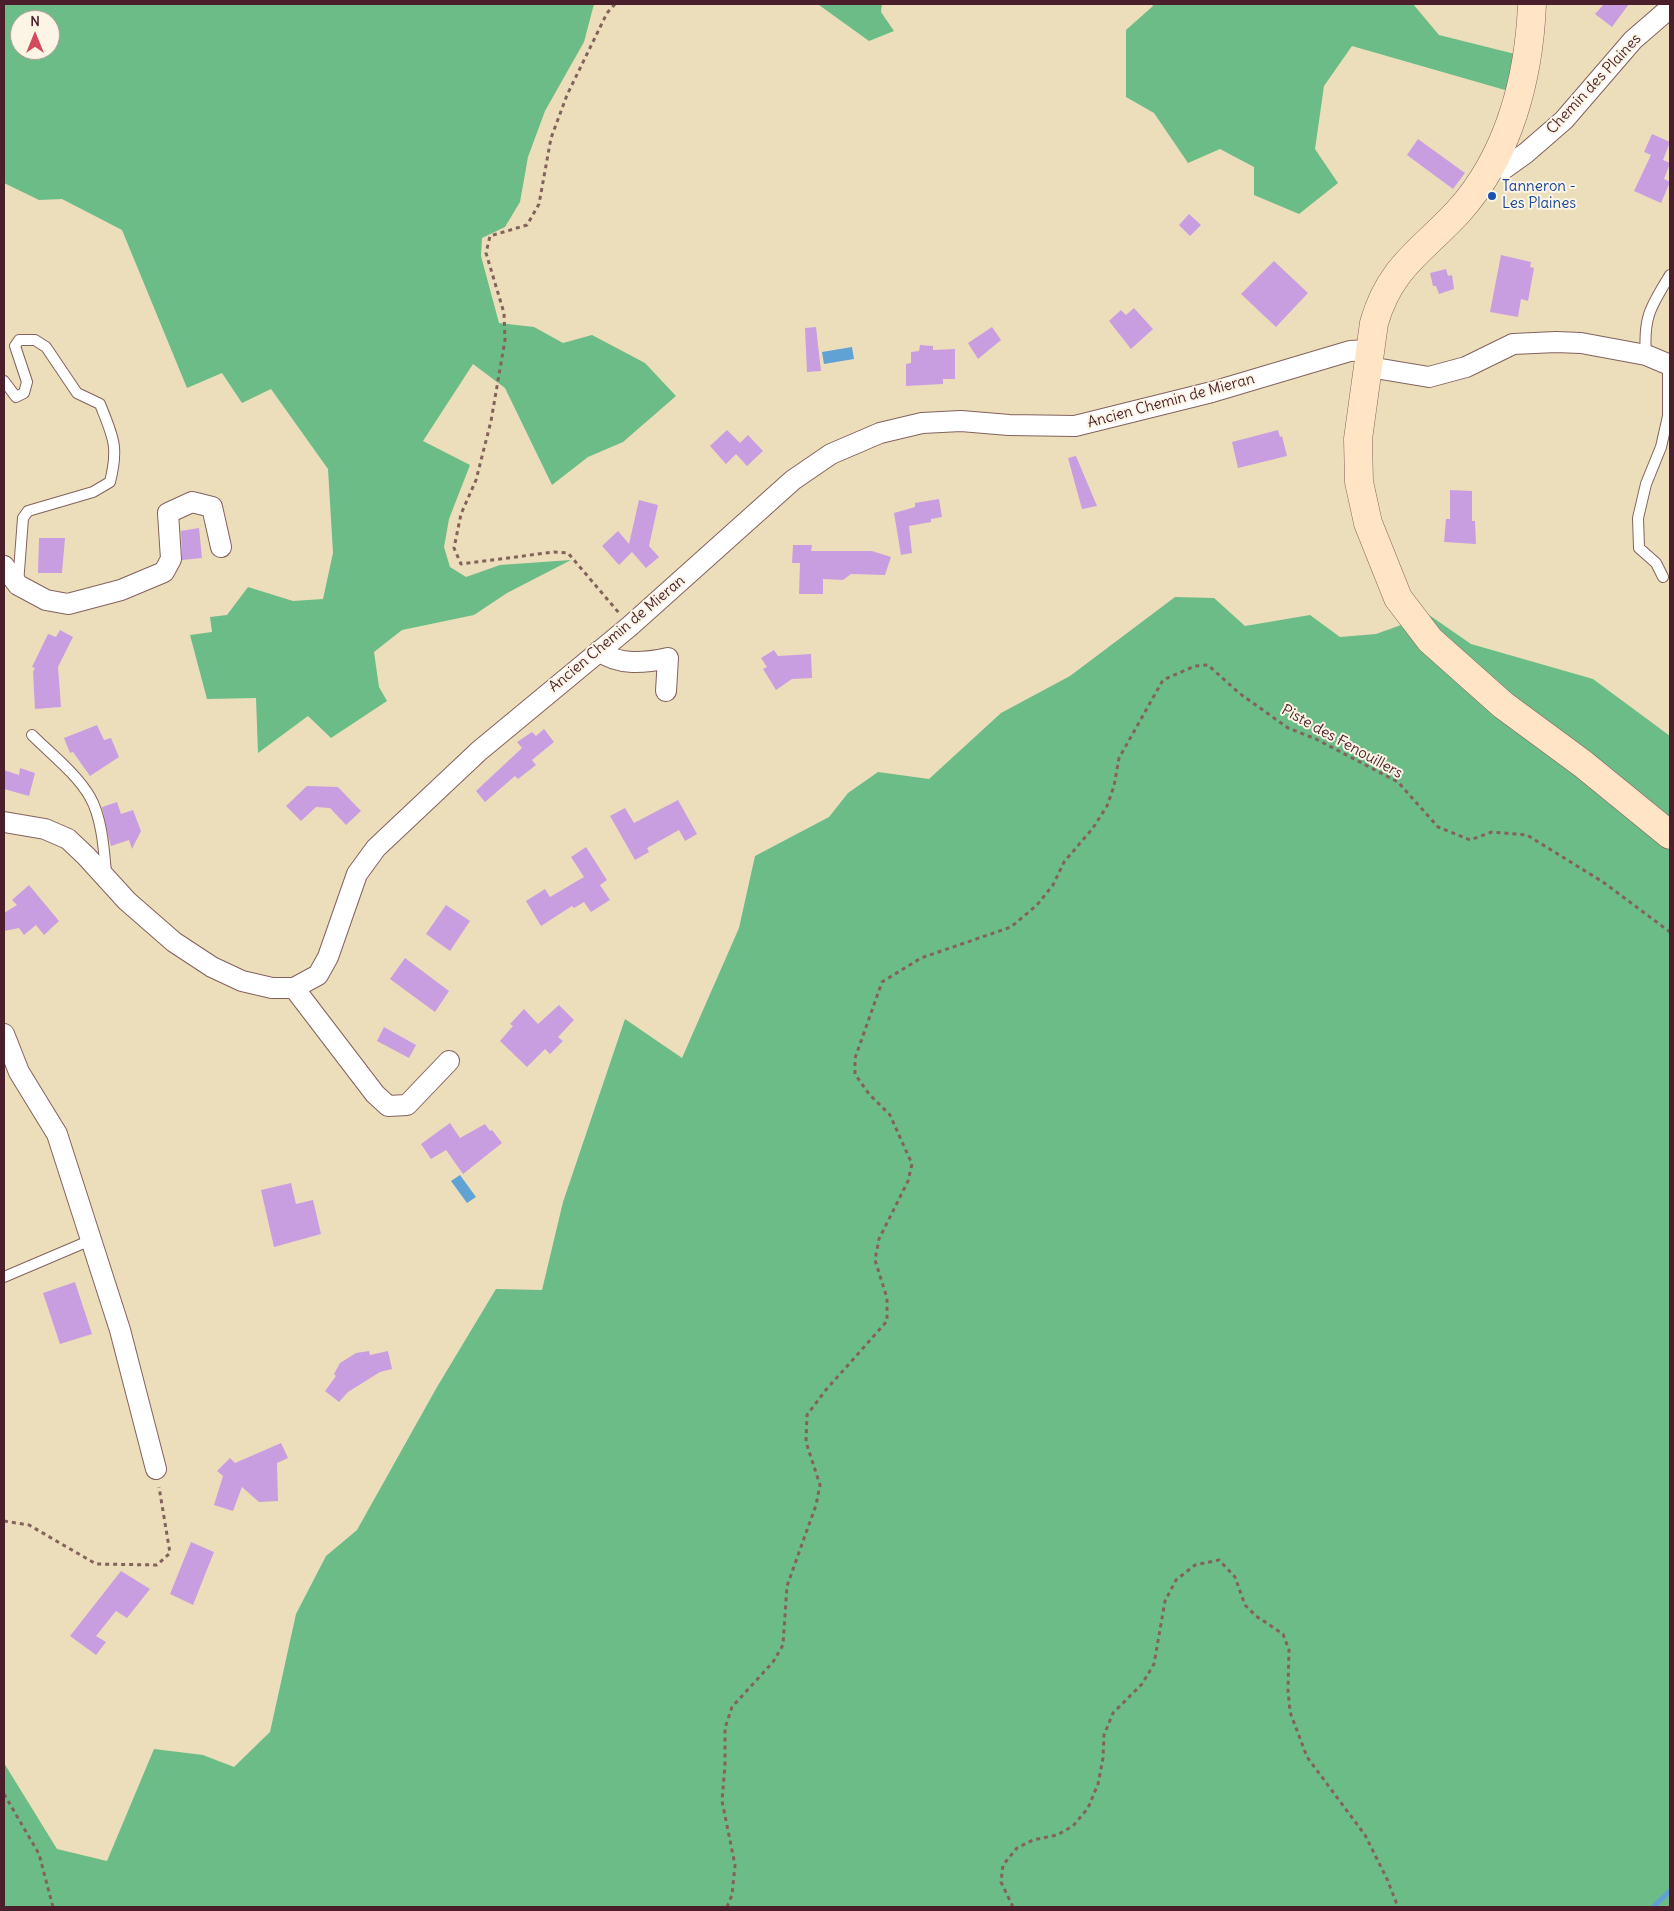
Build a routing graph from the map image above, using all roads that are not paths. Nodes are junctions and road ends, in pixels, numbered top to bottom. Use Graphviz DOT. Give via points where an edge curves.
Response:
graph roads {
  1 [pos="1532,4"];
  2 [pos="1670,8"];
  3 [pos="1489,167"];
  4 [pos="1670,275"];
  5 [pos="1646,354"];
  6 [pos="1369,358"];
  7 [pos="1669,365"];
  8 [pos="4,381"];
  9 [pos="221,547"];
  10 [pos="4,566"];
  11 [pos="1663,577"];
  12 [pos="18,585"];
  13 [pos="599,651"];
  14 [pos="666,691"];
  15 [pos="32,735"];
  16 [pos="4,822"];
  17 [pos="1670,835"];
  18 [pos="105,877"];
  19 [pos="294,988"];
  20 [pos="4,1034"];
  21 [pos="449,1061"];
  22 [pos="91,1240"];
  23 [pos="4,1277"];
  24 [pos="156,1469"];
  1 -- 3 [label="street" via="1524,78 1515,109"];
  2 -- 3 [label="street, Chemin des Plaines" via="1633,40 1564,120 1505,168"];
  3 -- 6 [label="street" via="1459,211 1400,269 1386,289 1374,323"];
  4 -- 5 [label="lane" via="1651,307 1644,331"];
  5 -- 6 [label="street, Ancien Chemin de Mieran" via="1581,343 1513,344 1466,367 1429,377"];
  5 -- 7 [label="street, Ancien Chemin de Mieran"];
  6 -- 13 [label="street, Ancien Chemin de Mieran" via="1350,351 1212,392 1074,426 961,421 922,423 880,434 831,454 794,480"];
  6 -- 17 [label="street" via="1358,439 1359,482 1368,523 1398,598 1430,640 1504,705"];
  7 -- 11 [label="lane" via="1668,416 1638,518 1639,548 1656,563"];
  8 -- 12 [label="lane" via="16,397 24,393 27,382 15,346 19,340 35,340 46,347 77,393 100,404 115,440 115,462 110,482 93,492 28,511 23,518"];
  9 -- 12 [label="street" via="212,508 192,502 168,513 171,559 164,572 121,590 68,604 46,600"];
  10 -- 12 [label="street"];
  13 -- 14 [label="street" via="608,658 643,664 668,658"];
  13 -- 19 [label="street, Ancien Chemin de Mieran" via="479,751 376,848 357,874 328,957 318,975"];
  15 -- 18 [label="lane" via="90,797 96,815"];
  16 -- 18 [label="street" via="45,829 68,839"];
  18 -- 19 [label="street" via="174,942 212,967 242,981 272,988"];
  19 -- 21 [label="street" via="375,1094 388,1106 407,1105"];
  20 -- 22 [label="street" via="19,1072 57,1134"];
  22 -- 23 [label="lane"];
  22 -- 24 [label="street" via="120,1330"];
}
